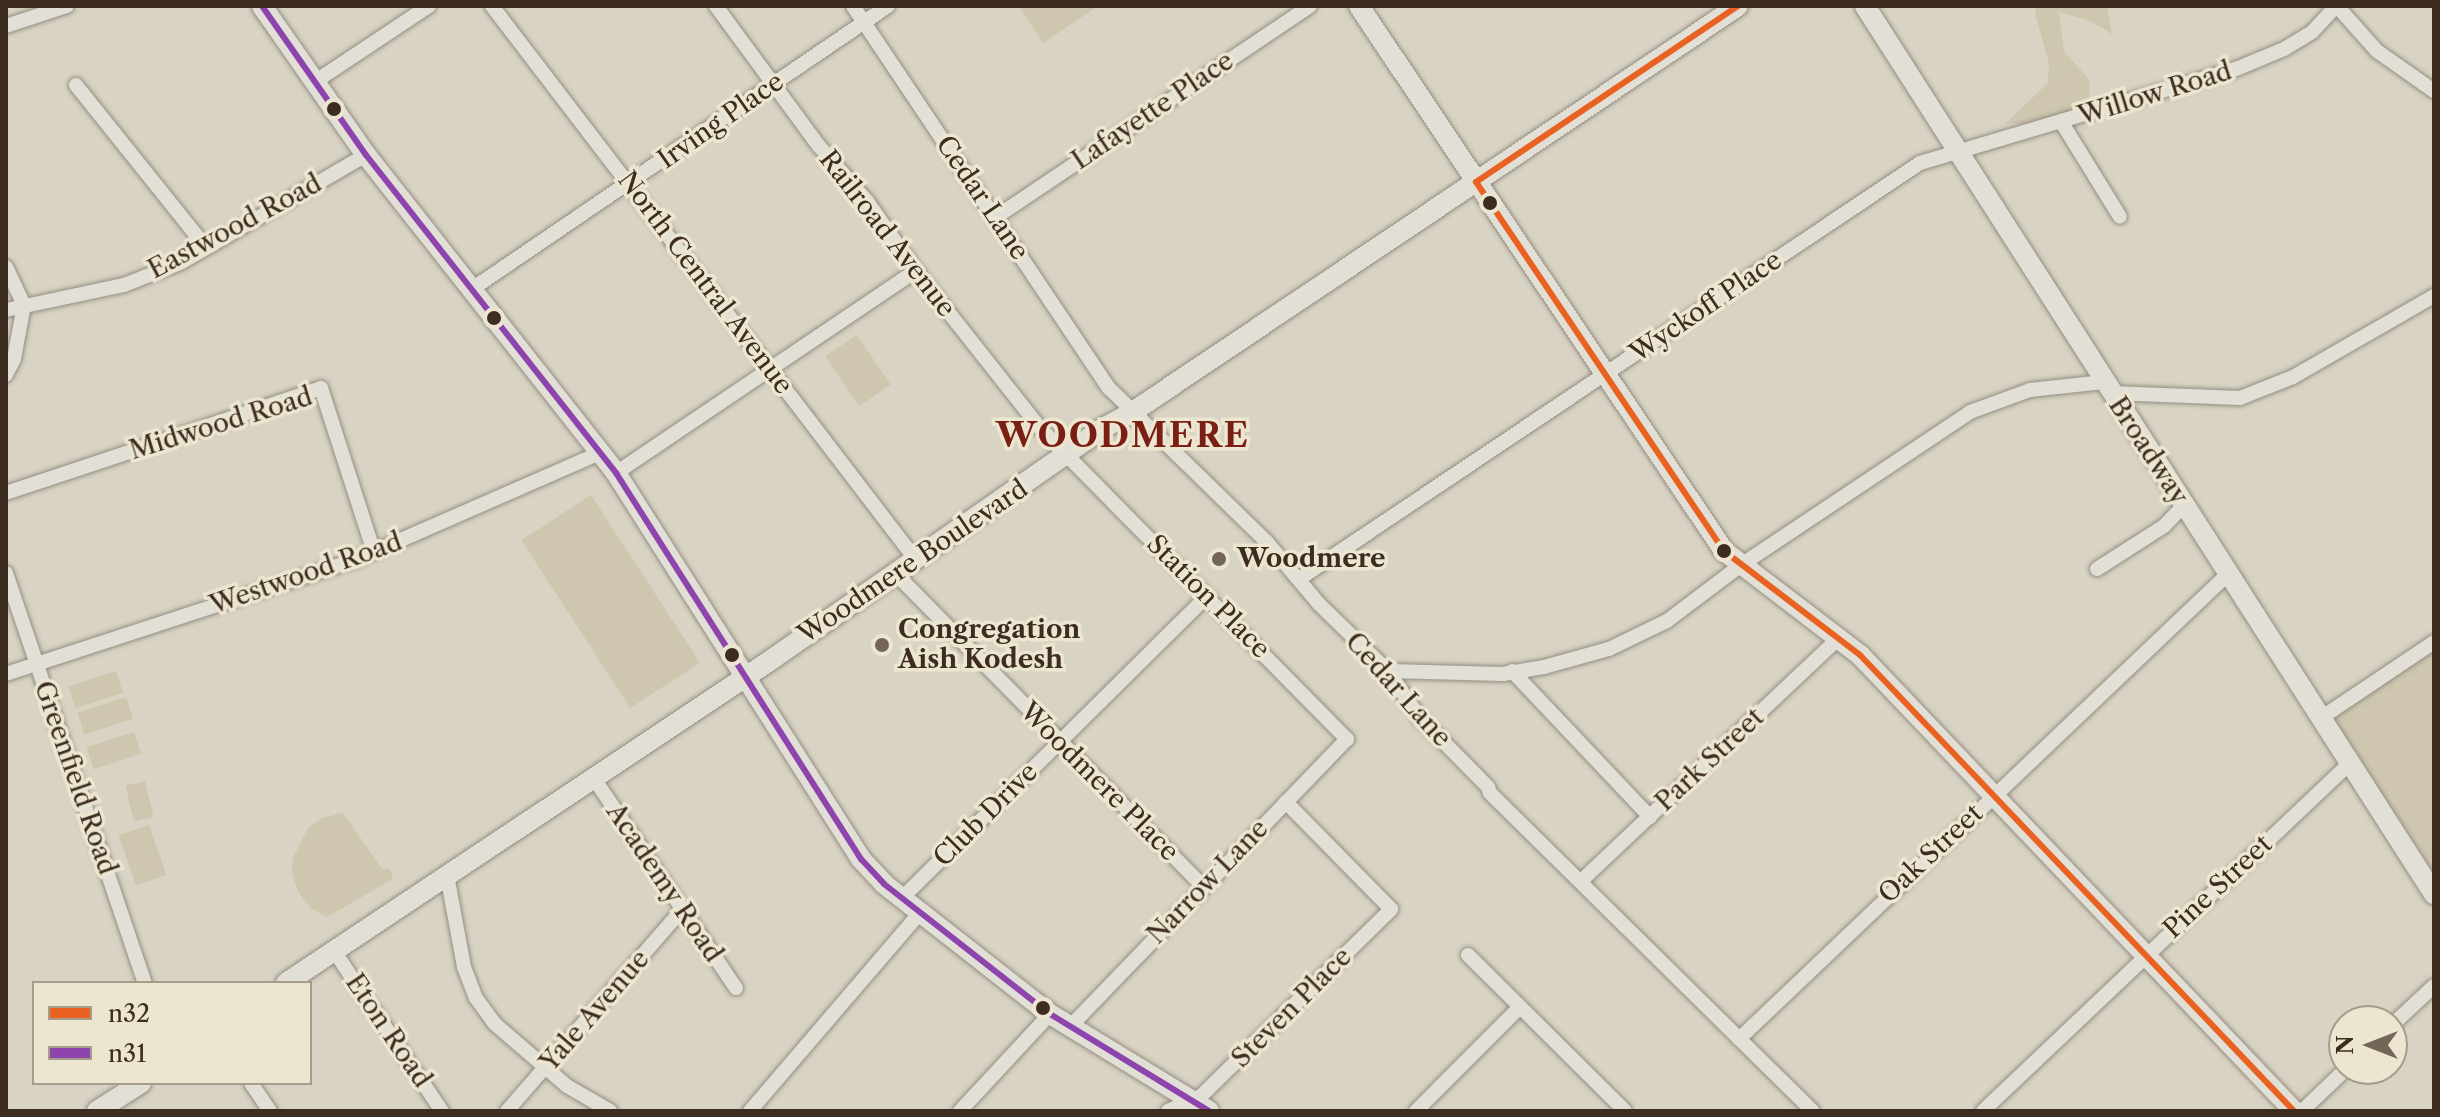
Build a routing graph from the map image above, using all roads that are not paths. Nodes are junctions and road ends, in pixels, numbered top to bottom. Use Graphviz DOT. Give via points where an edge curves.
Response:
graph roads {
  1 [pos="67,6"];
  2 [pos="262,6"];
  3 [pos="429,6"];
  4 [pos="492,6"];
  5 [pos="716,6"];
  6 [pos="853,6"];
  7 [pos="888,6"];
  8 [pos="1310,6"];
  9 [pos="1359,6"];
  10 [pos="1738,6"];
  11 [pos="1865,6"];
  12 [pos="2337,6"];
  13 [pos="864,22"];
  14 [pos="6,26"];
  15 [pos="313,83"];
  16 [pos="773,84"];
  17 [pos="76,85"];
  18 [pos="2434,91"];
  19 [pos="2062,123"];
  20 [pos="1958,152"];
  21 [pos="366,155"];
  22 [pos="1476,182"];
  23 [pos="631,184"];
  24 [pos="996,217"];
  25 [pos="2120,217"];
  26 [pos="206,247"];
  27 [pos="6,267"];
  28 [pos="916,271"];
  29 [pos="472,289"];
  30 [pos="2434,296"];
  31 [pos="24,305"];
  32 [pos="6,310"];
  33 [pos="769,369"];
  34 [pos="1606,374"];
  35 [pos="6,375"];
  36 [pos="2108,388"];
  37 [pos="1134,411"];
  38 [pos="598,454"];
  39 [pos="1067,455"];
  40 [pos="616,473"];
  41 [pos="6,493"];
  42 [pos="2183,506"];
  43 [pos="374,552"];
  44 [pos="916,560"];
  45 [pos="1741,565"];
  46 [pos="2097,569"];
  47 [pos="6,573"];
  48 [pos="2229,573"];
  49 [pos="896,574"];
  50 [pos="1299,579"];
  51 [pos="1207,596"];
  52 [pos="1838,639"];
  53 [pos="2434,642"];
  54 [pos="36,665"];
  55 [pos="1388,671"];
  56 [pos="1512,671"];
  57 [pos="6,674"];
  58 [pos="744,676"];
  59 [pos="2321,718"];
  60 [pos="1347,739"];
  61 [pos="1060,742"];
  62 [pos="2350,763"];
  63 [pos="593,777"];
  64 [pos="1994,795"];
  65 [pos="1286,802"];
  66 [pos="1650,817"];
  67 [pos="447,875"];
  68 [pos="1581,881"];
  69 [pos="1203,886"];
  70 [pos="2434,894"];
  71 [pos="902,898"];
  72 [pos="682,910"];
  73 [pos="920,913"];
  74 [pos="334,951"];
  75 [pos="1468,955"];
  76 [pos="2146,955"];
  77 [pos="144,981"];
  78 [pos="289,981"];
  79 [pos="2434,986"];
  80 [pos="736,988"];
  81 [pos="1520,1007"];
  82 [pos="2408,1010"];
  83 [pos="1050,1014"];
  84 [pos="1070,1027"];
  85 [pos="1739,1039"];
  86 [pos="546,1067"];
  87 [pos="138,1085"];
  88 [pos="252,1085"];
  89 [pos="2329,1085"];
  90 [pos="1189,1099"];
  91 [pos="98,1111"];
  92 [pos="270,1111"];
  93 [pos="442,1111"];
  94 [pos="507,1111"];
  95 [pos="610,1111"];
  96 [pos="750,1111"];
  97 [pos="960,1111"];
  98 [pos="1168,1111"];
  99 [pos="1209,1111"];
  100 [pos="1416,1111"];
  101 [pos="1625,1111"];
  102 [pos="1812,1111"];
  103 [pos="1983,1111"];
  104 [pos="2294,1111"];
  105 [pos="2302,1111"];
  1 -- 14 [label="street"];
  2 -- 15 [label="street"];
  3 -- 15 [label="street"];
  4 -- 23 [label="street, North Central Avenue"];
  5 -- 16 [label="street, Railroad Avenue"];
  6 -- 13 [label="street, Cedar Lane"];
  7 -- 13 [label="street, Irving Place"];
  8 -- 24 [label="street, Lafayette Place"];
  9 -- 22 [label="street"];
  10 -- 22 [label="street, Woodmere Boulevard"];
  11 -- 20 [label="street, Broadway"];
  12 -- 18 [label="street" via="2377,51"];
  12 -- 19 [label="street, Willow Road" via="2312,32 2284,49"];
  13 -- 16 [label="street, Irving Place"];
  13 -- 24 [label="street, Cedar Lane"];
  15 -- 21 [label="street"];
  16 -- 23 [label="street, Irving Place"];
  16 -- 28 [label="street, Railroad Avenue"];
  17 -- 26 [label="street"];
  19 -- 20 [label="street, Willow Road"];
  19 -- 25 [label="street"];
  20 -- 34 [label="street, Wyckoff Place" via="1920,163"];
  20 -- 36 [label="street, Broadway"];
  21 -- 26 [label="street, Eastwood Road"];
  21 -- 29 [label="street"];
  22 -- 34 [label="street"];
  22 -- 37 [label="street, Woodmere Boulevard"];
  23 -- 29 [label="street, Irving Place"];
  23 -- 33 [label="street, North Central Avenue"];
  24 -- 37 [label="street, Cedar Lane" via="1109,388"];
  26 -- 31 [label="street, Eastwood Road" via="124,285"];
  27 -- 31 [label="street"];
  28 -- 33 [label="street"];
  28 -- 39 [label="street, Railroad Avenue"];
  29 -- 38 [label="street"];
  30 -- 36 [label="street" via="2293,377 2240,398"];
  31 -- 32 [label="street, Eastwood Road"];
  31 -- 35 [label="street"];
  33 -- 40 [label="street"];
  33 -- 44 [label="street, North Central Avenue"];
  34 -- 45 [label="street" via="1704,525"];
  34 -- 50 [label="street, Wyckoff Place"];
  36 -- 42 [label="street, Broadway"];
  36 -- 45 [label="street" via="2030,390 1970,412"];
  37 -- 39 [label="street, Woodmere Boulevard"];
  37 -- 50 [label="street, Cedar Lane"];
  38 -- 40 [label="street"];
  38 -- 43 [label="street, Westwood Road"];
  39 -- 44 [label="street, Woodmere Boulevard"];
  39 -- 51 [label="street, Station Place"];
  40 -- 58 [label="street"];
  41 -- 43 [label="street, Midwood Road" via="321,388"];
  42 -- 46 [label="street" via="2164,526"];
  42 -- 48 [label="street, Broadway"];
  43 -- 54 [label="street, Westwood Road"];
  44 -- 49 [label="street, Woodmere Boulevard"];
  45 -- 52 [label="street"];
  45 -- 56 [label="street" via="1635,639 1571,661"];
  47 -- 54 [label="street, Greenfield Road"];
  48 -- 59 [label="street, Broadway"];
  48 -- 64 [label="street, Oak Street"];
  49 -- 58 [label="street, Woodmere Boulevard"];
  49 -- 61 [label="street, Woodmere Place"];
  50 -- 55 [label="street, Cedar Lane"];
  51 -- 60 [label="street, Station Place"];
  51 -- 61 [label="street, Club Drive"];
  52 -- 64 [label="street" via="1860,655"];
  52 -- 66 [label="street, Park Street"];
  53 -- 59 [label="street"];
  54 -- 57 [label="street, Westwood Road"];
  54 -- 77 [label="street, Greenfield Road"];
  55 -- 56 [label="street"];
  55 -- 68 [label="street, Cedar Lane" via="1420,718"];
  56 -- 66 [label="street"];
  58 -- 63 [label="street, Woodmere Boulevard"];
  58 -- 71 [label="street" via="861,859"];
  59 -- 62 [label="street, Broadway"];
  60 -- 65 [label="street, Narrow Lane"];
  61 -- 69 [label="street, Woodmere Place"];
  61 -- 71 [label="street, Club Drive"];
  62 -- 70 [label="street, Broadway"];
  62 -- 76 [label="street, Pine Street"];
  63 -- 67 [label="street, Woodmere Boulevard"];
  63 -- 72 [label="street, Academy Road"];
  64 -- 76 [label="street"];
  64 -- 85 [label="street, Oak Street"];
  65 -- 69 [label="street, Narrow Lane"];
  65 -- 90 [label="street, Steven Place" via="1391,909 1238,1063 1200,1097"];
  66 -- 68 [label="street, Park Street"];
  67 -- 74 [label="street, Woodmere Boulevard"];
  67 -- 86 [label="street" via="464,967 476,998 495,1024"];
  68 -- 85 [label="street, Cedar Lane"];
  69 -- 84 [label="street, Narrow Lane"];
  71 -- 73 [label="street"];
  72 -- 80 [label="street, Academy Road"];
  72 -- 86 [label="street, Yale Avenue"];
  73 -- 83 [label="street"];
  73 -- 96 [label="street"];
  74 -- 78 [label="street, Woodmere Boulevard"];
  74 -- 93 [label="street, Eton Road"];
  75 -- 81 [label="street"];
  76 -- 103 [label="street, Pine Street"];
  76 -- 104 [label="street"];
  79 -- 82 [label="street"];
  81 -- 100 [label="street"];
  81 -- 101 [label="street"];
  83 -- 84 [label="street"];
  83 -- 97 [label="street"];
  84 -- 90 [label="street"];
  85 -- 102 [label="street, Cedar Lane"];
  86 -- 94 [label="street, Yale Avenue"];
  86 -- 95 [label="street"];
  87 -- 91 [label="street"];
  88 -- 92 [label="street"];
  89 -- 105 [label="street"];
  90 -- 98 [label="street, Steven Place"];
  90 -- 99 [label="street"];
}
